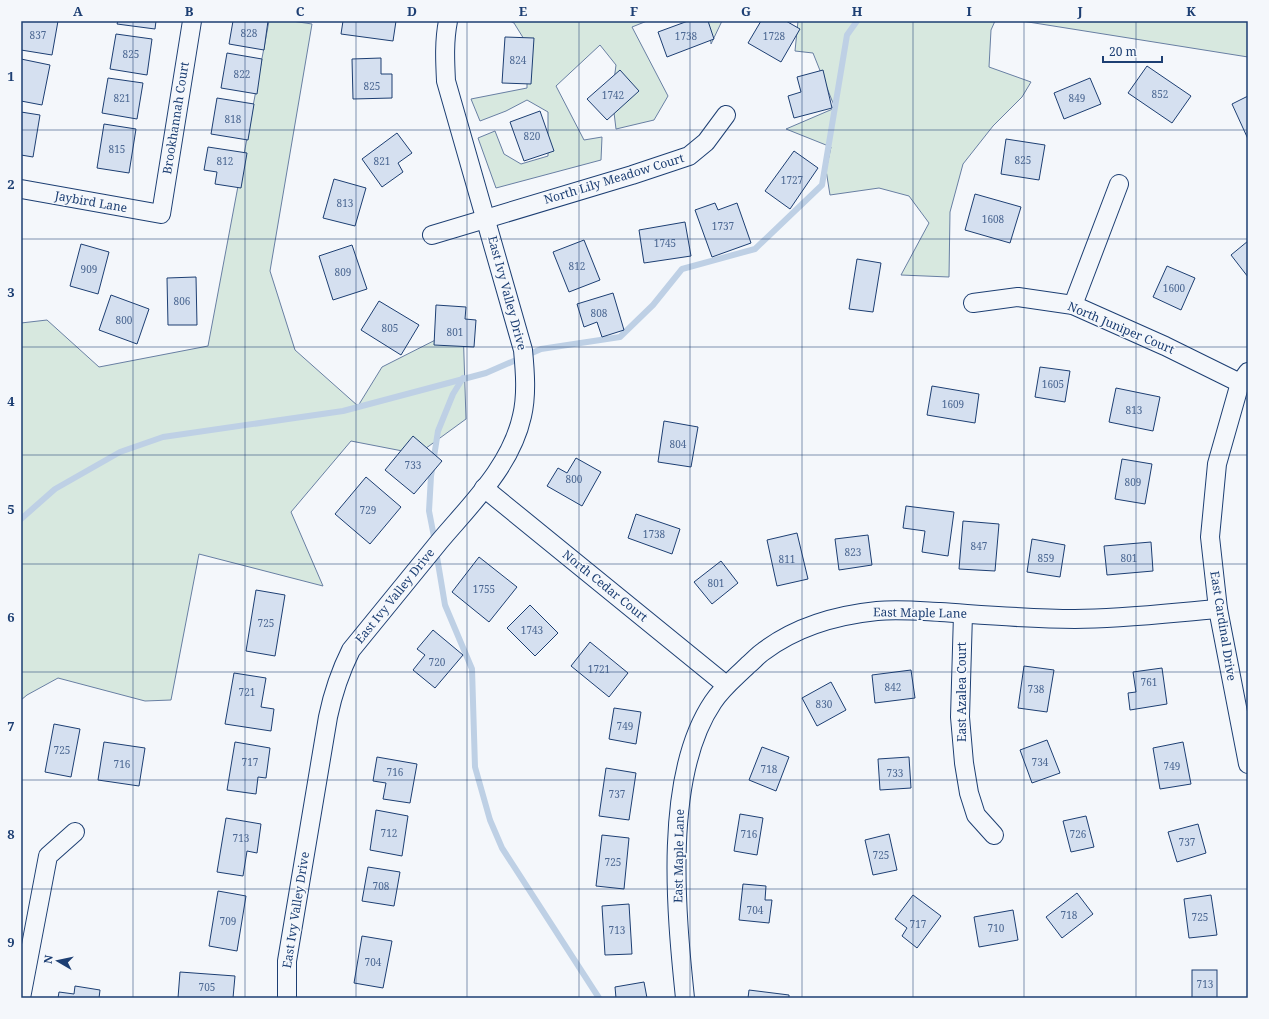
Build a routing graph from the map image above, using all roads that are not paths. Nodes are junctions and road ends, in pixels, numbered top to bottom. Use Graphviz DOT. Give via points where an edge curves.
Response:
graph roads {
  1 [pos="192,21"];
  2 [pos="448,21"];
  3 [pos="726,115"];
  4 [pos="1119,184"];
  5 [pos="21,189"];
  6 [pos="160,214"];
  7 [pos="486,219"];
  8 [pos="432,235"];
  9 [pos="972,303"];
  10 [pos="1073,305"];
  11 [pos="1244,377"];
  12 [pos="484,488"];
  13 [pos="1218,609"];
  14 [pos="963,614"];
  15 [pos="726,685"];
  16 [pos="1247,755"];
  17 [pos="75,832"];
  18 [pos="994,835"];
  19 [pos="21,998"];
  20 [pos="287,998"];
  21 [pos="685,998"];
  1 -- 6 [label="street, Brookhannah Court"];
  2 -- 7 [label="street, East Ivy Valley Drive" via="445,43 446,81"];
  3 -- 7 [label="street, North Lily Meadow Court" via="706,142 689,156"];
  4 -- 10 [label="street"];
  5 -- 6 [label="street, Jaybird Lane"];
  7 -- 8 [label="street, East Ivy Valley Drive"];
  7 -- 12 [label="street, East Ivy Valley Drive" via="518,328 526,373 522,416 515,438 506,459"];
  9 -- 10 [label="street, North Juniper Court" via="1018,296"];
  10 -- 11 [label="street, North Juniper Court" via="1165,346"];
  11 -- 13 [label="street, East Cardinal Drive" via="1216,464 1210,537"];
  12 -- 15 [label="street, North Cedar Court"];
  12 -- 20 [label="street, East Ivy Valley Drive" via="351,650 341,669 328,717 287,961"];
  13 -- 14 [label="street, East Maple Lane" via="1075,619"];
  13 -- 16 [label="street, East Cardinal Drive"];
  14 -- 15 [label="street, East Maple Lane" via="880,610 823,622 793,633 764,651"];
  14 -- 18 [label="street, East Azalea Court" via="960,716 964,763 976,815"];
  15 -- 21 [label="street, East Maple Lane" via="699,727 687,764 680,804 677,877"];
  17 -- 19 [label="street" via="48,856"];
}
